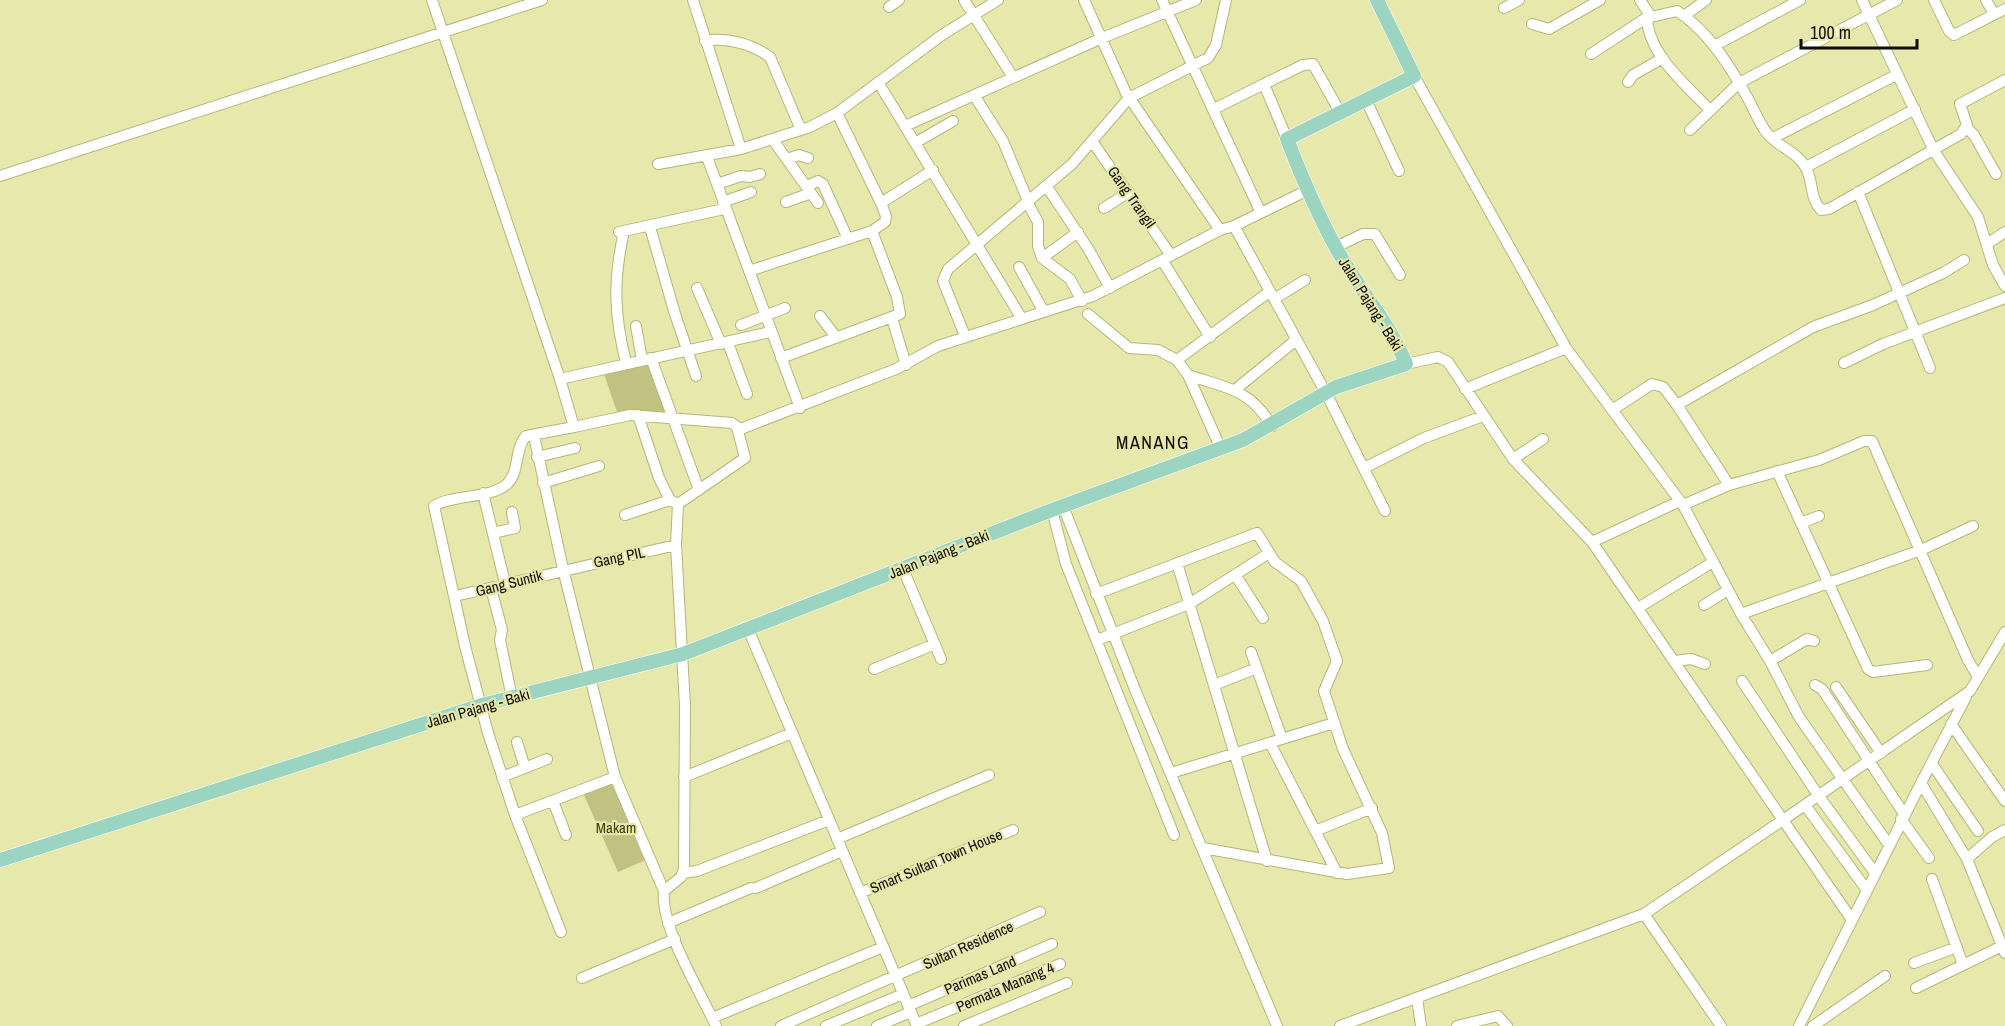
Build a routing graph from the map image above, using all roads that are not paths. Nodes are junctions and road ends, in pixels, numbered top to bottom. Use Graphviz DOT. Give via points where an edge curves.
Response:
graph roads {
  1 [pos="432,0"];
  2 [pos="543,0"];
  3 [pos="693,0"];
  4 [pos="899,0"];
  5 [pos="964,0"];
  6 [pos="998,0"];
  7 [pos="1084,0"];
  8 [pos="1162,0"];
  9 [pos="1196,0"];
  10 [pos="1226,0"];
  11 [pos="1377,0"];
  12 [pos="1519,0"];
  13 [pos="1600,0"];
  14 [pos="1640,0"];
  15 [pos="1706,0"];
  16 [pos="1800,0"];
  17 [pos="1862,0"];
  18 [pos="1897,0"];
  19 [pos="1934,0"];
  20 [pos="1986,0"];
  21 [pos="888,7"];
  22 [pos="1504,8"];
  23 [pos="2005,9"];
  24 [pos="1168,12"];
  25 [pos="1869,14"];
  26 [pos="1994,14"];
  27 [pos="974,15"];
  28 [pos="1648,16"];
  29 [pos="1684,16"];
  30 [pos="1532,24"];
  31 [pos="444,33"];
  32 [pos="1102,38"];
  33 [pos="705,41"];
  34 [pos="1714,46"];
  35 [pos="1591,54"];
  36 [pos="1663,58"];
  37 [pos="1192,66"];
  38 [pos="1896,75"];
  39 [pos="1414,76"];
  40 [pos="1013,77"];
  41 [pos="878,82"];
  42 [pos="1628,82"];
  43 [pos="1739,83"];
  44 [pos="1264,84"];
  45 [pos="2004,84"];
  46 [pos="974,95"];
  47 [pos="1128,95"];
  48 [pos="1367,102"];
  49 [pos="1214,109"];
  50 [pos="1709,109"];
  51 [pos="1915,109"];
  52 [pos="837,113"];
  53 [pos="1341,114"];
  54 [pos="953,121"];
  55 [pos="905,126"];
  56 [pos="1967,128"];
  57 [pos="801,130"];
  58 [pos="1690,130"];
  59 [pos="1773,138"];
  60 [pos="773,140"];
  61 [pos="1287,140"];
  62 [pos="1092,141"];
  63 [pos="915,143"];
  64 [pos="741,149"];
  65 [pos="1934,151"];
  66 [pos="707,157"];
  67 [pos="808,158"];
  68 [pos="787,159"];
  69 [pos="658,164"];
  70 [pos="1806,167"];
  71 [pos="933,170"];
  72 [pos="1400,171"];
  73 [pos="760,174"];
  74 [pos="1996,174"];
  75 [pos="0,176"];
  76 [pos="717,184"];
  77 [pos="1047,187"];
  78 [pos="809,189"];
  79 [pos="1308,190"];
  80 [pos="751,192"];
  81 [pos="1129,192"];
  82 [pos="1858,192"];
  83 [pos="1027,199"];
  84 [pos="786,202"];
  85 [pos="818,203"];
  86 [pos="881,203"];
  87 [pos="723,205"];
  88 [pos="1104,208"];
  89 [pos="1260,213"];
  90 [pos="1234,226"];
  91 [pos="650,227"];
  92 [pos="1220,230"];
  93 [pos="873,231"];
  94 [pos="1078,232"];
  95 [pos="2005,232"];
  96 [pos="848,239"];
  97 [pos="976,243"];
  98 [pos="1987,244"];
  99 [pos="1336,247"];
  100 [pos="1166,257"];
  101 [pos="1042,258"];
  102 [pos="1964,260"];
  103 [pos="1019,267"];
  104 [pos="749,271"];
  105 [pos="1400,275"];
  106 [pos="1305,280"];
  107 [pos="2005,286"];
  108 [pos="697,288"];
  109 [pos="1110,288"];
  110 [pos="1899,292"];
  111 [pos="1272,295"];
  112 [pos="2005,298"];
  113 [pos="1082,301"];
  114 [pos="785,308"];
  115 [pos="1044,312"];
  116 [pos="1088,314"];
  117 [pos="820,316"];
  118 [pos="765,317"];
  119 [pos="892,318"];
  120 [pos="1022,319"];
  121 [pos="741,325"];
  122 [pos="636,326"];
  123 [pos="770,332"];
  124 [pos="1915,332"];
  125 [pos="965,336"];
  126 [pos="836,337"];
  127 [pos="1210,337"];
  128 [pos="1296,340"];
  129 [pos="724,343"];
  130 [pos="1566,348"];
  131 [pos="687,351"];
  132 [pos="781,358"];
  133 [pos="646,359"];
  134 [pos="1177,360"];
  135 [pos="626,363"];
  136 [pos="1844,363"];
  137 [pos="1406,364"];
  138 [pos="906,365"];
  139 [pos="1930,368"];
  140 [pos="1188,375"];
  141 [pos="696,376"];
  142 [pos="560,379"];
  143 [pos="1236,389"];
  144 [pos="1465,389"];
  145 [pos="1326,393"];
  146 [pos="747,394"];
  147 [pos="1677,405"];
  148 [pos="800,408"];
  149 [pos="1612,410"];
  150 [pos="638,415"];
  151 [pos="1483,416"];
  152 [pos="674,420"];
  153 [pos="1272,426"];
  154 [pos="574,427"];
  155 [pos="738,430"];
  156 [pos="534,436"];
  157 [pos="1543,439"];
  158 [pos="575,448"];
  159 [pos="1221,449"];
  160 [pos="537,457"];
  161 [pos="1513,459"];
  162 [pos="600,466"];
  163 [pos="1364,468"];
  164 [pos="1777,471"];
  165 [pos="543,483"];
  166 [pos="1729,485"];
  167 [pos="699,490"];
  168 [pos="483,493"];
  169 [pos="674,502"];
  170 [pos="1681,503"];
  171 [pos="1057,508"];
  172 [pos="1385,511"];
  173 [pos="512,512"];
  174 [pos="625,516"];
  175 [pos="1819,516"];
  176 [pos="1801,523"];
  177 [pos="1973,526"];
  178 [pos="493,533"];
  179 [pos="1592,542"];
  180 [pos="676,545"];
  181 [pos="1921,550"];
  182 [pos="1269,553"];
  183 [pos="1713,562"];
  184 [pos="1177,563"];
  185 [pos="563,569"];
  186 [pos="903,569"];
  187 [pos="1236,576"];
  188 [pos="1828,582"];
  189 [pos="504,583"];
  190 [pos="491,588"];
  191 [pos="1728,590"];
  192 [pos="1096,594"];
  193 [pos="455,596"];
  194 [pos="1189,604"];
  195 [pos="1704,605"];
  196 [pos="1638,608"];
  197 [pos="1741,614"];
  198 [pos="1263,618"];
  199 [pos="748,629"];
  200 [pos="2005,632"];
  201 [pos="1113,634"];
  202 [pos="1097,640"];
  203 [pos="1814,641"];
  204 [pos="934,644"];
  205 [pos="1251,652"];
  206 [pos="683,654"];
  207 [pos="941,659"];
  208 [pos="1676,661"];
  209 [pos="1770,661"];
  210 [pos="1705,664"];
  211 [pos="1927,665"];
  212 [pos="1257,668"];
  213 [pos="874,669"];
  214 [pos="1978,677"];
  215 [pos="590,678"];
  216 [pos="1742,681"];
  217 [pos="1214,685"];
  218 [pos="1815,685"];
  219 [pos="1836,687"];
  220 [pos="1970,691"];
  221 [pos="512,698"];
  222 [pos="479,706"];
  223 [pos="1334,723"];
  224 [pos="1951,724"];
  225 [pos="792,733"];
  226 [pos="1282,739"];
  227 [pos="517,742"];
  228 [pos="1270,743"];
  229 [pos="1881,753"];
  230 [pos="1234,754"];
  231 [pos="547,759"];
  232 [pos="1868,762"];
  233 [pos="1932,764"];
  234 [pos="525,768"];
  235 [pos="1149,768"];
  236 [pos="1170,769"];
  237 [pos="989,775"];
  238 [pos="502,777"];
  239 [pos="615,777"];
  240 [pos="684,777"];
  241 [pos="1842,779"];
  242 [pos="1921,783"];
  243 [pos="1818,795"];
  244 [pos="553,801"];
  245 [pos="2005,801"];
  246 [pos="1805,805"];
  247 [pos="1372,808"];
  248 [pos="515,815"];
  249 [pos="1903,816"];
  250 [pos="829,820"];
  251 [pos="1783,820"];
  252 [pos="1012,830"];
  253 [pos="2005,830"];
  254 [pos="1315,831"];
  255 [pos="1978,831"];
  256 [pos="566,835"];
  257 [pos="1174,835"];
  258 [pos="837,839"];
  259 [pos="1889,845"];
  260 [pos="1203,848"];
  261 [pos="842,851"];
  262 [pos="1965,855"];
  263 [pos="1929,858"];
  264 [pos="0,860"];
  265 [pos="1267,861"];
  266 [pos="683,873"];
  267 [pos="1337,873"];
  268 [pos="1875,873"];
  269 [pos="1932,879"];
  270 [pos="1866,889"];
  271 [pos="664,891"];
  272 [pos="860,893"];
  273 [pos="1040,912"];
  274 [pos="1644,914"];
  275 [pos="1852,920"];
  276 [pos="668,922"];
  277 [pos="561,932"];
  278 [pos="675,939"];
  279 [pos="1052,944"];
  280 [pos="884,947"];
  281 [pos="1957,947"];
  282 [pos="2003,950"];
  283 [pos="1914,963"];
  284 [pos="1060,964"];
  285 [pos="1963,965"];
  286 [pos="1885,976"];
  287 [pos="896,977"];
  288 [pos="582,978"];
  289 [pos="1067,984"];
  290 [pos="1916,988"];
  291 [pos="903,994"];
  292 [pos="1417,998"];
  293 [pos="910,1009"];
  294 [pos="714,1022"];
  295 [pos="890,1023"];
  296 [pos="917,1025"];
  297 [pos="781,1026"];
  298 [pos="826,1026"];
  299 [pos="877,1026"];
  300 [pos="964,1026"];
  301 [pos="1277,1026"];
  302 [pos="1340,1026"];
  303 [pos="1421,1026"];
  304 [pos="1457,1026"];
  305 [pos="1507,1026"];
  306 [pos="1721,1026"];
  307 [pos="1799,1026"];
  308 [pos="1813,1026"];
  1 -- 31 [label="street"];
  2 -- 31 [label="street"];
  3 -- 33 [label="street"];
  4 -- 21 [label="street"];
  5 -- 27 [label="street"];
  6 -- 27 [label="street"];
  7 -- 32 [label="street"];
  8 -- 24 [label="street"];
  9 -- 24 [label="street"];
  10 -- 37 [label="street" via="1214,53"];
  11 -- 39 [label="main road"];
  12 -- 22 [label="street"];
  13 -- 30 [label="street" via="1549,29"];
  14 -- 28 [label="street"];
  15 -- 29 [label="street"];
  16 -- 34 [label="street"];
  17 -- 25 [label="street"];
  18 -- 25 [label="street"];
  19 -- 26 [label="street" via="1954,35"];
  20 -- 26 [label="street"];
  23 -- 26 [label="street"];
  24 -- 32 [label="street"];
  24 -- 37 [label="street"];
  25 -- 38 [label="street"];
  25 -- 43 [label="street"];
  27 -- 40 [label="street"];
  27 -- 41 [label="street"];
  28 -- 29 [label="street" via="1677,11"];
  28 -- 35 [label="street"];
  28 -- 36 [label="street" via="1650,33"];
  29 -- 34 [label="street"];
  31 -- 75 [label="street"];
  31 -- 142 [label="street"];
  32 -- 40 [label="street"];
  32 -- 47 [label="street"];
  33 -- 57 [label="street" via="738,43 770,57"];
  33 -- 64 [label="street"];
  34 -- 43 [label="street"];
  36 -- 42 [label="street"];
  36 -- 50 [label="street"];
  37 -- 47 [label="street"];
  37 -- 49 [label="street"];
  38 -- 51 [label="street"];
  38 -- 59 [label="street"];
  39 -- 48 [label="main road"];
  39 -- 130 [label="street"];
  40 -- 46 [label="street"];
  41 -- 52 [label="street"];
  41 -- 55 [label="street"];
  43 -- 50 [label="street"];
  43 -- 59 [label="street"];
  44 -- 49 [label="street"];
  44 -- 53 [label="street" via="1313,64"];
  44 -- 61 [label="street"];
  45 -- 56 [label="street" via="1960,104"];
  46 -- 55 [label="street"];
  46 -- 83 [label="street" via="1004,141"];
  47 -- 62 [label="street"];
  47 -- 92 [label="street"];
  48 -- 53 [label="main road"];
  48 -- 72 [label="street"];
  49 -- 89 [label="street"];
  50 -- 58 [label="street"];
  51 -- 65 [label="street"];
  51 -- 70 [label="street"];
  52 -- 57 [label="street"];
  52 -- 86 [label="street"];
  53 -- 61 [label="main road"];
  54 -- 63 [label="street"];
  55 -- 63 [label="street"];
  56 -- 65 [label="street"];
  56 -- 74 [label="street"];
  57 -- 60 [label="street"];
  59 -- 70 [label="street" via="1794,152"];
  60 -- 64 [label="street"];
  60 -- 68 [label="street"];
  61 -- 79 [label="main road, Jalan Pajang - Baki"];
  62 -- 77 [label="street"];
  62 -- 81 [label="street, Gang Trangil"];
  63 -- 71 [label="street"];
  64 -- 66 [label="street"];
  65 -- 82 [label="street"];
  65 -- 98 [label="street" via="1978,217"];
  66 -- 69 [label="street"];
  66 -- 76 [label="street"];
  67 -- 68 [label="street" via="799,155"];
  68 -- 78 [label="street"];
  70 -- 82 [label="street" via="1812,196 1821,210"];
  71 -- 86 [label="street"];
  71 -- 97 [label="street"];
  73 -- 76 [label="street"];
  76 -- 87 [label="street"];
  77 -- 83 [label="street"];
  77 -- 94 [label="street"];
  78 -- 84 [label="street"];
  78 -- 85 [label="street"];
  78 -- 96 [label="street" via="818,181 823,184"];
  79 -- 89 [label="street"];
  79 -- 99 [label="main road, Jalan Pajang - Baki"];
  80 -- 87 [label="street"];
  81 -- 88 [label="street"];
  81 -- 100 [label="street, Gang Trangil"];
  82 -- 110 [label="street"];
  83 -- 97 [label="street"];
  83 -- 101 [label="street" via="1038,222"];
  86 -- 93 [label="street" via="886,221"];
  87 -- 91 [label="street"];
  87 -- 104 [label="street"];
  89 -- 90 [label="street"];
  90 -- 92 [label="street"];
  90 -- 111 [label="street"];
  91 -- 131 [label="street"];
  91 -- 135 [label="street" via="620,232 615,313"];
  92 -- 100 [label="street"];
  93 -- 96 [label="street"];
  93 -- 119 [label="street" via="901,310"];
  94 -- 101 [label="street"];
  94 -- 109 [label="street"];
  95 -- 98 [label="street"];
  96 -- 104 [label="street"];
  97 -- 120 [label="street"];
  97 -- 125 [label="street" via="944,275"];
  98 -- 107 [label="street"];
  99 -- 105 [label="street" via="1363,234 1375,234"];
  99 -- 137 [label="main road, Jalan Pajang - Baki" via="1391,332"];
  100 -- 109 [label="street"];
  100 -- 127 [label="street, Gang Trangil"];
  101 -- 113 [label="street" via="1071,279"];
  102 -- 110 [label="street"];
  103 -- 115 [label="street"];
  104 -- 118 [label="street"];
  106 -- 111 [label="street"];
  108 -- 129 [label="street"];
  109 -- 113 [label="street"];
  110 -- 124 [label="street"];
  110 -- 147 [label="street" via="1840,316"];
  111 -- 127 [label="street"];
  111 -- 128 [label="street"];
  112 -- 124 [label="street"];
  113 -- 115 [label="street"];
  114 -- 118 [label="street"];
  115 -- 120 [label="street"];
  116 -- 134 [label="street" via="1129,348 1158,350"];
  117 -- 126 [label="street"];
  118 -- 121 [label="street"];
  118 -- 123 [label="street"];
  119 -- 126 [label="street"];
  119 -- 138 [label="street"];
  120 -- 125 [label="street"];
  122 -- 133 [label="street"];
  123 -- 129 [label="street"];
  123 -- 132 [label="street"];
  124 -- 136 [label="street"];
  124 -- 139 [label="street"];
  125 -- 138 [label="street" via="931,349"];
  126 -- 132 [label="street"];
  127 -- 134 [label="street"];
  128 -- 143 [label="street"];
  128 -- 145 [label="street"];
  129 -- 131 [label="street"];
  129 -- 146 [label="street"];
  130 -- 144 [label="street"];
  130 -- 149 [label="street"];
  131 -- 133 [label="street"];
  131 -- 141 [label="street"];
  132 -- 148 [label="street"];
  133 -- 135 [label="street"];
  133 -- 152 [label="street"];
  134 -- 140 [label="street"];
  135 -- 142 [label="street"];
  137 -- 144 [label="street" via="1443,358"];
  137 -- 145 [label="main road, Jalan Pajang - Baki"];
  138 -- 148 [label="street"];
  140 -- 143 [label="street"];
  140 -- 159 [label="street"];
  142 -- 154 [label="street"];
  143 -- 153 [label="street" via="1256,404"];
  144 -- 151 [label="street"];
  145 -- 153 [label="main road, Jalan Pajang - Baki"];
  145 -- 163 [label="street"];
  147 -- 149 [label="street" via="1663,387 1652,384"];
  147 -- 166 [label="street"];
  148 -- 155 [label="street"];
  149 -- 170 [label="street"];
  150 -- 152 [label="street"];
  150 -- 154 [label="street"];
  150 -- 169 [label="street" via="658,478"];
  151 -- 161 [label="street"];
  151 -- 163 [label="street" via="1424,438"];
  152 -- 155 [label="street" via="732,423"];
  152 -- 167 [label="street"];
  153 -- 159 [label="main road, Jalan Pajang - Baki"];
  154 -- 156 [label="street"];
  155 -- 167 [label="street" via="745,461"];
  156 -- 160 [label="street"];
  156 -- 168 [label="street" via="526,436 521,442 508,482"];
  157 -- 161 [label="street"];
  158 -- 160 [label="street"];
  159 -- 171 [label="main road, Jalan Pajang - Baki"];
  160 -- 165 [label="street"];
  161 -- 179 [label="street"];
  162 -- 165 [label="street"];
  163 -- 172 [label="street"];
  164 -- 166 [label="street"];
  164 -- 176 [label="street"];
  164 -- 181 [label="street" via="1872,441"];
  165 -- 185 [label="street"];
  166 -- 170 [label="street"];
  167 -- 169 [label="street"];
  168 -- 178 [label="street"];
  168 -- 193 [label="street" via="439,503 434,508"];
  169 -- 174 [label="street"];
  169 -- 180 [label="street"];
  170 -- 179 [label="street"];
  170 -- 183 [label="street"];
  171 -- 186 [label="main road, Jalan Pajang - Baki"];
  171 -- 192 [label="street"];
  171 -- 202 [label="street" via="1066,564"];
  173 -- 178 [label="street" via="515,528"];
  175 -- 176 [label="street"];
  176 -- 188 [label="street"];
  177 -- 181 [label="street"];
  178 -- 189 [label="street"];
  179 -- 196 [label="street"];
  180 -- 185 [label="street, Gang PIL"];
  180 -- 206 [label="street"];
  181 -- 188 [label="street"];
  181 -- 214 [label="street"];
  182 -- 184 [label="street" via="1257,533"];
  182 -- 187 [label="street"];
  182 -- 223 [label="street" via="1301,581 1336,653 1335,668 1324,691"];
  183 -- 191 [label="street"];
  183 -- 196 [label="street"];
  184 -- 192 [label="street"];
  184 -- 194 [label="street"];
  185 -- 189 [label="street, Gang Suntik"];
  185 -- 215 [label="street"];
  186 -- 199 [label="main road, Jalan Pajang - Baki"];
  186 -- 204 [label="street"];
  187 -- 194 [label="street"];
  187 -- 198 [label="street"];
  188 -- 197 [label="street"];
  188 -- 211 [label="street" via="1870,671"];
  189 -- 190 [label="street, Gang Suntik"];
  190 -- 193 [label="street, Gang Suntik"];
  190 -- 221 [label="street"];
  191 -- 195 [label="street"];
  191 -- 197 [label="street"];
  192 -- 201 [label="street"];
  193 -- 222 [label="street"];
  194 -- 201 [label="street"];
  194 -- 217 [label="street"];
  196 -- 208 [label="street"];
  197 -- 209 [label="street"];
  199 -- 206 [label="main road, Jalan Pajang - Baki"];
  199 -- 225 [label="street"];
  200 -- 214 [label="street"];
  201 -- 202 [label="street"];
  201 -- 236 [label="street"];
  202 -- 235 [label="street"];
  203 -- 209 [label="street" via="1807,639"];
  204 -- 207 [label="street"];
  204 -- 213 [label="street"];
  205 -- 212 [label="street"];
  206 -- 215 [label="main road, Jalan Pajang - Baki"];
  206 -- 240 [label="street"];
  208 -- 210 [label="street" via="1691,659"];
  208 -- 251 [label="street"];
  209 -- 241 [label="street" via="1798,717"];
  212 -- 217 [label="street"];
  212 -- 226 [label="street"];
  214 -- 220 [label="street"];
  215 -- 221 [label="main road, Jalan Pajang - Baki"];
  215 -- 239 [label="street"];
  216 -- 243 [label="street"];
  217 -- 230 [label="street"];
  218 -- 232 [label="street" via="1822,689"];
  219 -- 229 [label="street"];
  220 -- 224 [label="street"];
  220 -- 229 [label="street"];
  221 -- 222 [label="main road, Jalan Pajang - Baki"];
  222 -- 238 [label="street"];
  222 -- 264 [label="main road, Jalan Pajang - Baki"];
  223 -- 226 [label="street"];
  223 -- 247 [label="street"];
  224 -- 233 [label="street"];
  224 -- 245 [label="street"];
  225 -- 240 [label="street"];
  225 -- 250 [label="street"];
  226 -- 228 [label="street"];
  227 -- 234 [label="street"];
  228 -- 230 [label="street"];
  228 -- 254 [label="street"];
  229 -- 232 [label="street"];
  230 -- 236 [label="street"];
  230 -- 265 [label="street"];
  231 -- 234 [label="street"];
  232 -- 241 [label="street"];
  232 -- 249 [label="street"];
  233 -- 242 [label="street"];
  233 -- 255 [label="street"];
  234 -- 238 [label="street"];
  235 -- 236 [label="street"];
  235 -- 257 [label="street"];
  236 -- 260 [label="street"];
  237 -- 258 [label="street"];
  238 -- 248 [label="street"];
  239 -- 244 [label="street"];
  239 -- 271 [label="street"];
  240 -- 266 [label="street"];
  241 -- 243 [label="street"];
  241 -- 259 [label="street"];
  242 -- 249 [label="street"];
  242 -- 262 [label="street"];
  243 -- 246 [label="street"];
  243 -- 268 [label="street"];
  244 -- 248 [label="street"];
  244 -- 256 [label="street"];
  246 -- 251 [label="street"];
  246 -- 270 [label="street"];
  247 -- 254 [label="street"];
  247 -- 267 [label="street" via="1389,868 1360,874"];
  248 -- 277 [label="street"];
  249 -- 259 [label="street"];
  249 -- 263 [label="street"];
  250 -- 258 [label="street"];
  250 -- 266 [label="street"];
  251 -- 274 [label="street"];
  251 -- 275 [label="street"];
  252 -- 272 [label="street, Smart Sultan Town House"];
  253 -- 262 [label="street"];
  254 -- 267 [label="street"];
  258 -- 261 [label="street"];
  259 -- 268 [label="street"];
  260 -- 265 [label="street"];
  260 -- 301 [label="street"];
  261 -- 272 [label="street"];
  261 -- 276 [label="street"];
  262 -- 282 [label="street"];
  265 -- 267 [label="street"];
  266 -- 271 [label="street"];
  268 -- 270 [label="street"];
  269 -- 281 [label="street"];
  270 -- 275 [label="street"];
  271 -- 276 [label="street"];
  272 -- 280 [label="street"];
  273 -- 287 [label="street, Sultan Residence"];
  274 -- 292 [label="street"];
  274 -- 306 [label="street"];
  275 -- 307 [label="street"];
  276 -- 278 [label="street"];
  278 -- 288 [label="street"];
  278 -- 294 [label="street"];
  279 -- 293 [label="street, Parimas Land"];
  280 -- 287 [label="street"];
  280 -- 294 [label="street"];
  281 -- 283 [label="street"];
  281 -- 285 [label="street"];
  282 -- 285 [label="street"];
  284 -- 296 [label="street, Permata Manang 4"];
  285 -- 290 [label="street"];
  286 -- 308 [label="street"];
  287 -- 291 [label="street"];
  287 -- 297 [label="street, Sultan Residence"];
  289 -- 300 [label="street"];
  291 -- 293 [label="street"];
  291 -- 298 [label="street"];
  292 -- 302 [label="street"];
  292 -- 303 [label="street"];
  293 -- 295 [label="street, Parimas Land"];
  293 -- 296 [label="street"];
  295 -- 299 [label="street, Parimas Land"];
  304 -- 305 [label="street" via="1498,1016"];
}
